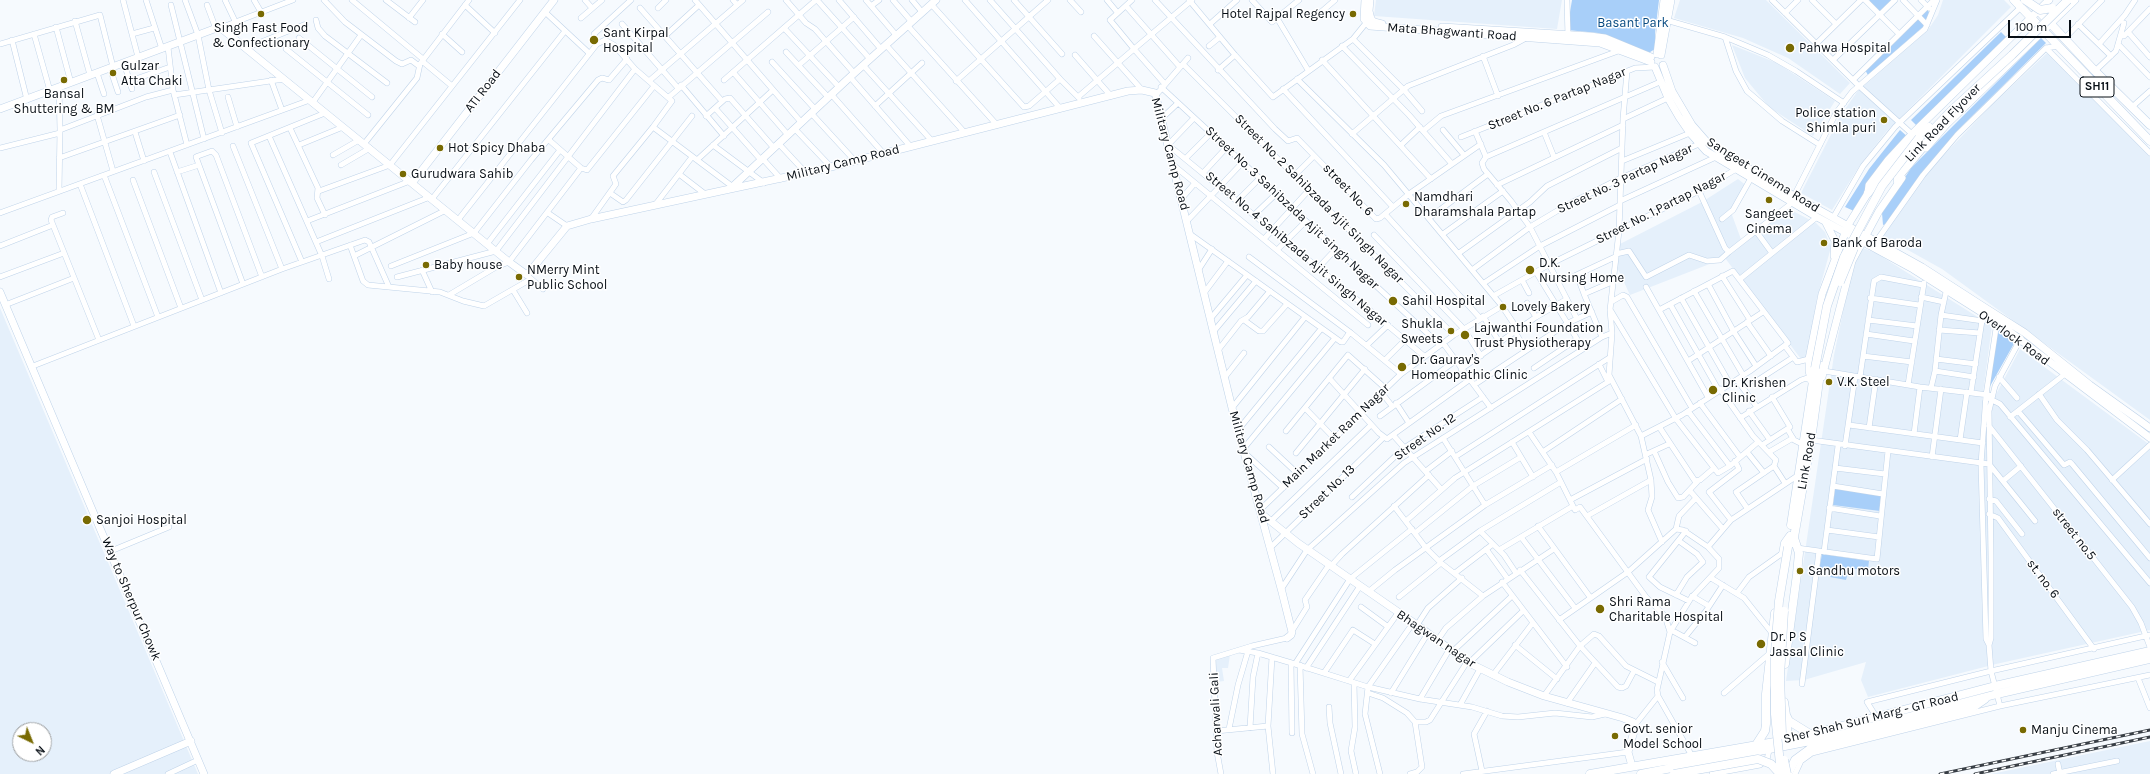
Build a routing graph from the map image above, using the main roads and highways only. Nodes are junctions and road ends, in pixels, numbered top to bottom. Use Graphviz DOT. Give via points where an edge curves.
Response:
graph roads {
  1 [pos="2014,0"];
  2 [pos="2028,0"];
  3 [pos="2060,0"];
  4 [pos="2068,0"];
  5 [pos="2023,4"];
  6 [pos="2052,8"];
  7 [pos="2150,125"];
  8 [pos="1930,129"];
  9 [pos="2150,141"];
  10 [pos="1898,180"];
  11 [pos="1868,193"];
  12 [pos="1815,383"];
  13 [pos="1792,537"];
  14 [pos="1790,549"];
  15 [pos="2150,651"];
  16 [pos="2150,659"];
  17 [pos="1993,695"];
  18 [pos="1786,715"];
  19 [pos="1766,724"];
  20 [pos="1810,734"];
  21 [pos="1789,743"];
  22 [pos="1756,745"];
  23 [pos="1769,746"];
  24 [pos="1590,774"];
  25 [pos="1641,774"];
  26 [pos="1674,774"];
  27 [pos="1780,774"];
  28 [pos="1788,774"];
  1 -- 5 [label="main road, SH11"];
  2 -- 7 [label="main road, SH11"];
  3 -- 6 [label="main road, Link Road Flyover"];
  4 -- 8 [label="main road, Link Road Flyover, bridge" via="2008,60"];
  5 -- 6 [label="main road, bridge" via="2040,10"];
  5 -- 9 [label="main road, SH11" via="2031,18"];
  6 -- 8 [label="main road, Link Road Flyover"];
  8 -- 10 [label="main road" via="1928,141"];
  8 -- 11 [label="main road" via="1914,137"];
  8 -- 12 [label="main road, Link Road Flyover, bridge" via="1903,156 1882,186 1844,257 1827,306 1820,368"];
  12 -- 13 [label="main road, Link Road" via="1802,444"];
  12 -- 13 [label="main road, Link Road" via="1811,440"];
  13 -- 14 [label="main road"];
  14 -- 18 [label="main road" via="1799,553 1783,678"];
  14 -- 19 [label="main road" via="1769,654"];
  14 -- 27 [label="main road, bridge" via="1779,601 1775,652 1775,714"];
  14 -- 28 [label="main road, bridge" via="1780,676 1782,734"];
  15 -- 20 [label="main road, Sher Shah Suri Marg - GT Road" via="1995,686"];
  16 -- 17 [label="main road, Sher Shah Suri Marg - GT Road"];
  17 -- 21 [label="main road, Sher Shah Suri Marg - GT Road" via="1837,735"];
  17 -- 28 [label="main road" via="1972,708 1810,749 1795,760"];
  18 -- 20 [label="main road" via="1798,728"];
  18 -- 21 [label="main road"];
  19 -- 22 [label="main road" via="1765,731"];
  19 -- 23 [label="main road"];
  20 -- 21 [label="main road, Sher Shah Suri Marg - GT Road"];
  21 -- 23 [label="main road, Sher Shah Suri Marg - GT Road"];
  22 -- 23 [label="main road, Sher Shah Suri Marg - GT Road"];
  22 -- 24 [label="main road, Sher Shah Suri Marg - GT Road"];
  23 -- 25 [label="main road, Sher Shah Suri Marg - GT Road"];
  26 -- 27 [label="main road, bridge" via="1758,759 1771,764"];
}
